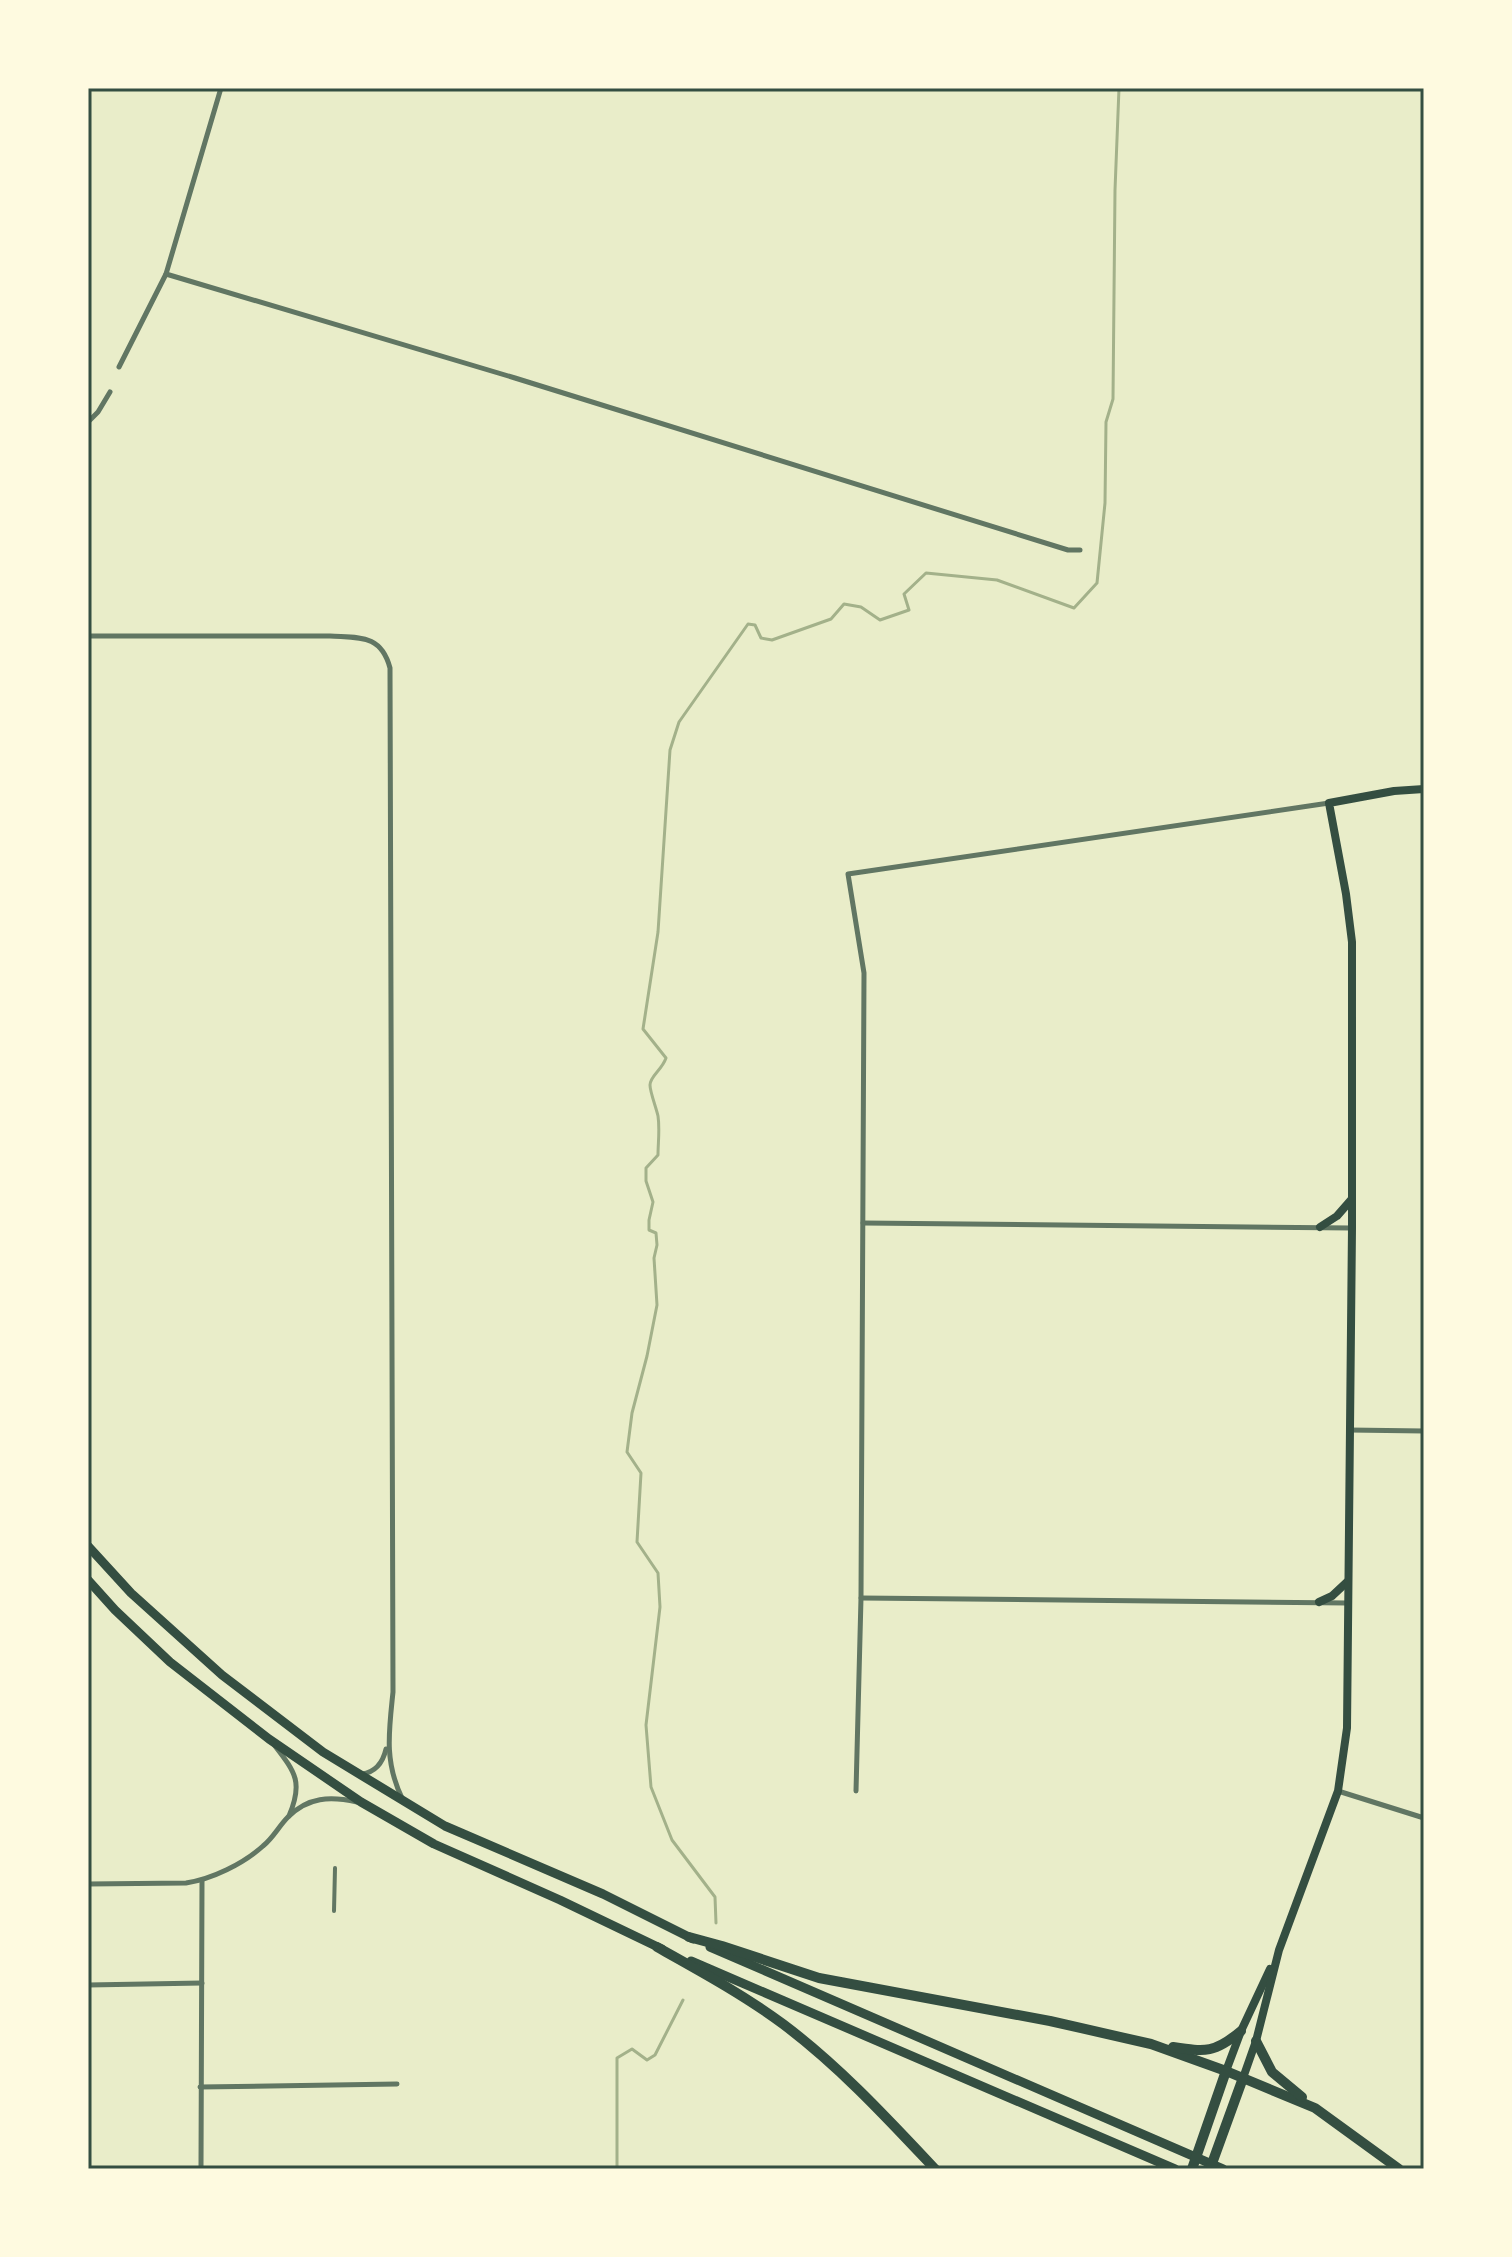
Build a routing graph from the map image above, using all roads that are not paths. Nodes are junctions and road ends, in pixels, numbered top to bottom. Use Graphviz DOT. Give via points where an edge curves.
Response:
graph roads {
  1 [pos="221,88"];
  2 [pos="166,274"];
  3 [pos="119,367"];
  4 [pos="110,392"];
  5 [pos="88,422"];
  6 [pos="1080,550"];
  7 [pos="88,636"];
  8 [pos="1424,789"];
  9 [pos="1329,803"];
  10 [pos="1351,1200"];
  11 [pos="863,1223"];
  12 [pos="1320,1227"];
  13 [pos="1352,1228"];
  14 [pos="1348,1430"];
  15 [pos="1424,1431"];
  16 [pos="88,1546"];
  17 [pos="88,1580"];
  18 [pos="1347,1581"];
  19 [pos="861,1598"];
  20 [pos="1319,1602"];
  21 [pos="1347,1603"];
  22 [pos="269,1739"];
  23 [pos="388,1744"];
  24 [pos="359,1774"];
  25 [pos="856,1791"];
  26 [pos="1338,1791"];
  27 [pos="361,1802"];
  28 [pos="404,1802"];
  29 [pos="288,1817"];
  30 [pos="1424,1818"];
  31 [pos="335,1868"];
  32 [pos="202,1881"];
  33 [pos="88,1884"];
  34 [pos="334,1911"];
  35 [pos="689,1937"];
  36 [pos="657,1947"];
  37 [pos="1279,1950"];
  38 [pos="202,1983"];
  39 [pos="88,1985"];
  40 [pos="1241,2031"];
  41 [pos="1256,2041"];
  42 [pos="1151,2044"];
  43 [pos="1226,2071"];
  44 [pos="1243,2078"];
  45 [pos="397,2084"];
  46 [pos="200,2087"];
  47 [pos="1315,2108"];
  48 [pos="201,2169"];
  49 [pos="935,2169"];
  50 [pos="1175,2169"];
  51 [pos="1192,2169"];
  52 [pos="1210,2169"];
  53 [pos="1223,2169"];
  54 [pos="1399,2169"];
  1 -- 2 [label="street"];
  2 -- 3 [label="street"];
  2 -- 6 [label="street"];
  4 -- 5 [label="street"];
  7 -- 23 [label="street" via="367,638 381,647 390,668 393,1692"];
  8 -- 9 [label="main road"];
  9 -- 10 [label="main road" via="1352,942"];
  9 -- 11 [label="street" via="848,874 864,973"];
  10 -- 12 [label="main road"];
  10 -- 13 [label="main road"];
  11 -- 12 [label="street"];
  11 -- 19 [label="street"];
  12 -- 13 [label="street"];
  13 -- 14 [label="main road"];
  14 -- 15 [label="street"];
  14 -- 18 [label="main road"];
  16 -- 24 [label="highway" via="131,1593 222,1675"];
  17 -- 22 [label="highway" via="170,1662"];
  18 -- 20 [label="main road"];
  18 -- 21 [label="main road"];
  19 -- 20 [label="street"];
  19 -- 25 [label="street"];
  20 -- 21 [label="street"];
  21 -- 26 [label="main road" via="1347,1728"];
  22 -- 27 [label="highway"];
  22 -- 29 [label="street" via="298,1787"];
  23 -- 24 [label="street" via="376,1768"];
  23 -- 28 [label="street"];
  24 -- 28 [label="highway"];
  26 -- 30 [label="street"];
  26 -- 37 [label="main road"];
  27 -- 29 [label="street" via="320,1798"];
  27 -- 36 [label="highway" via="434,1844"];
  28 -- 35 [label="highway" via="445,1826"];
  29 -- 32 [label="street" via="263,1846"];
  31 -- 34 [label="street"];
  32 -- 33 [label="street"];
  32 -- 38 [label="street"];
  35 -- 42 [label="highway" via="819,1978"];
  35 -- 53 [label="highway"];
  36 -- 49 [label="highway" via="754,2004 807,2043"];
  36 -- 50 [label="highway"];
  37 -- 40 [label="main road"];
  37 -- 41 [label="main road"];
  38 -- 39 [label="street"];
  38 -- 46 [label="street"];
  40 -- 42 [label="highway" via="1207,2051"];
  40 -- 43 [label="main road"];
  41 -- 44 [label="main road"];
  41 -- 47 [label="highway" via="1272,2072"];
  42 -- 43 [label="highway"];
  43 -- 44 [label="highway"];
  43 -- 51 [label="highway"];
  44 -- 47 [label="highway"];
  44 -- 52 [label="highway"];
  45 -- 46 [label="street"];
  46 -- 48 [label="street"];
  47 -- 54 [label="highway"];
}
